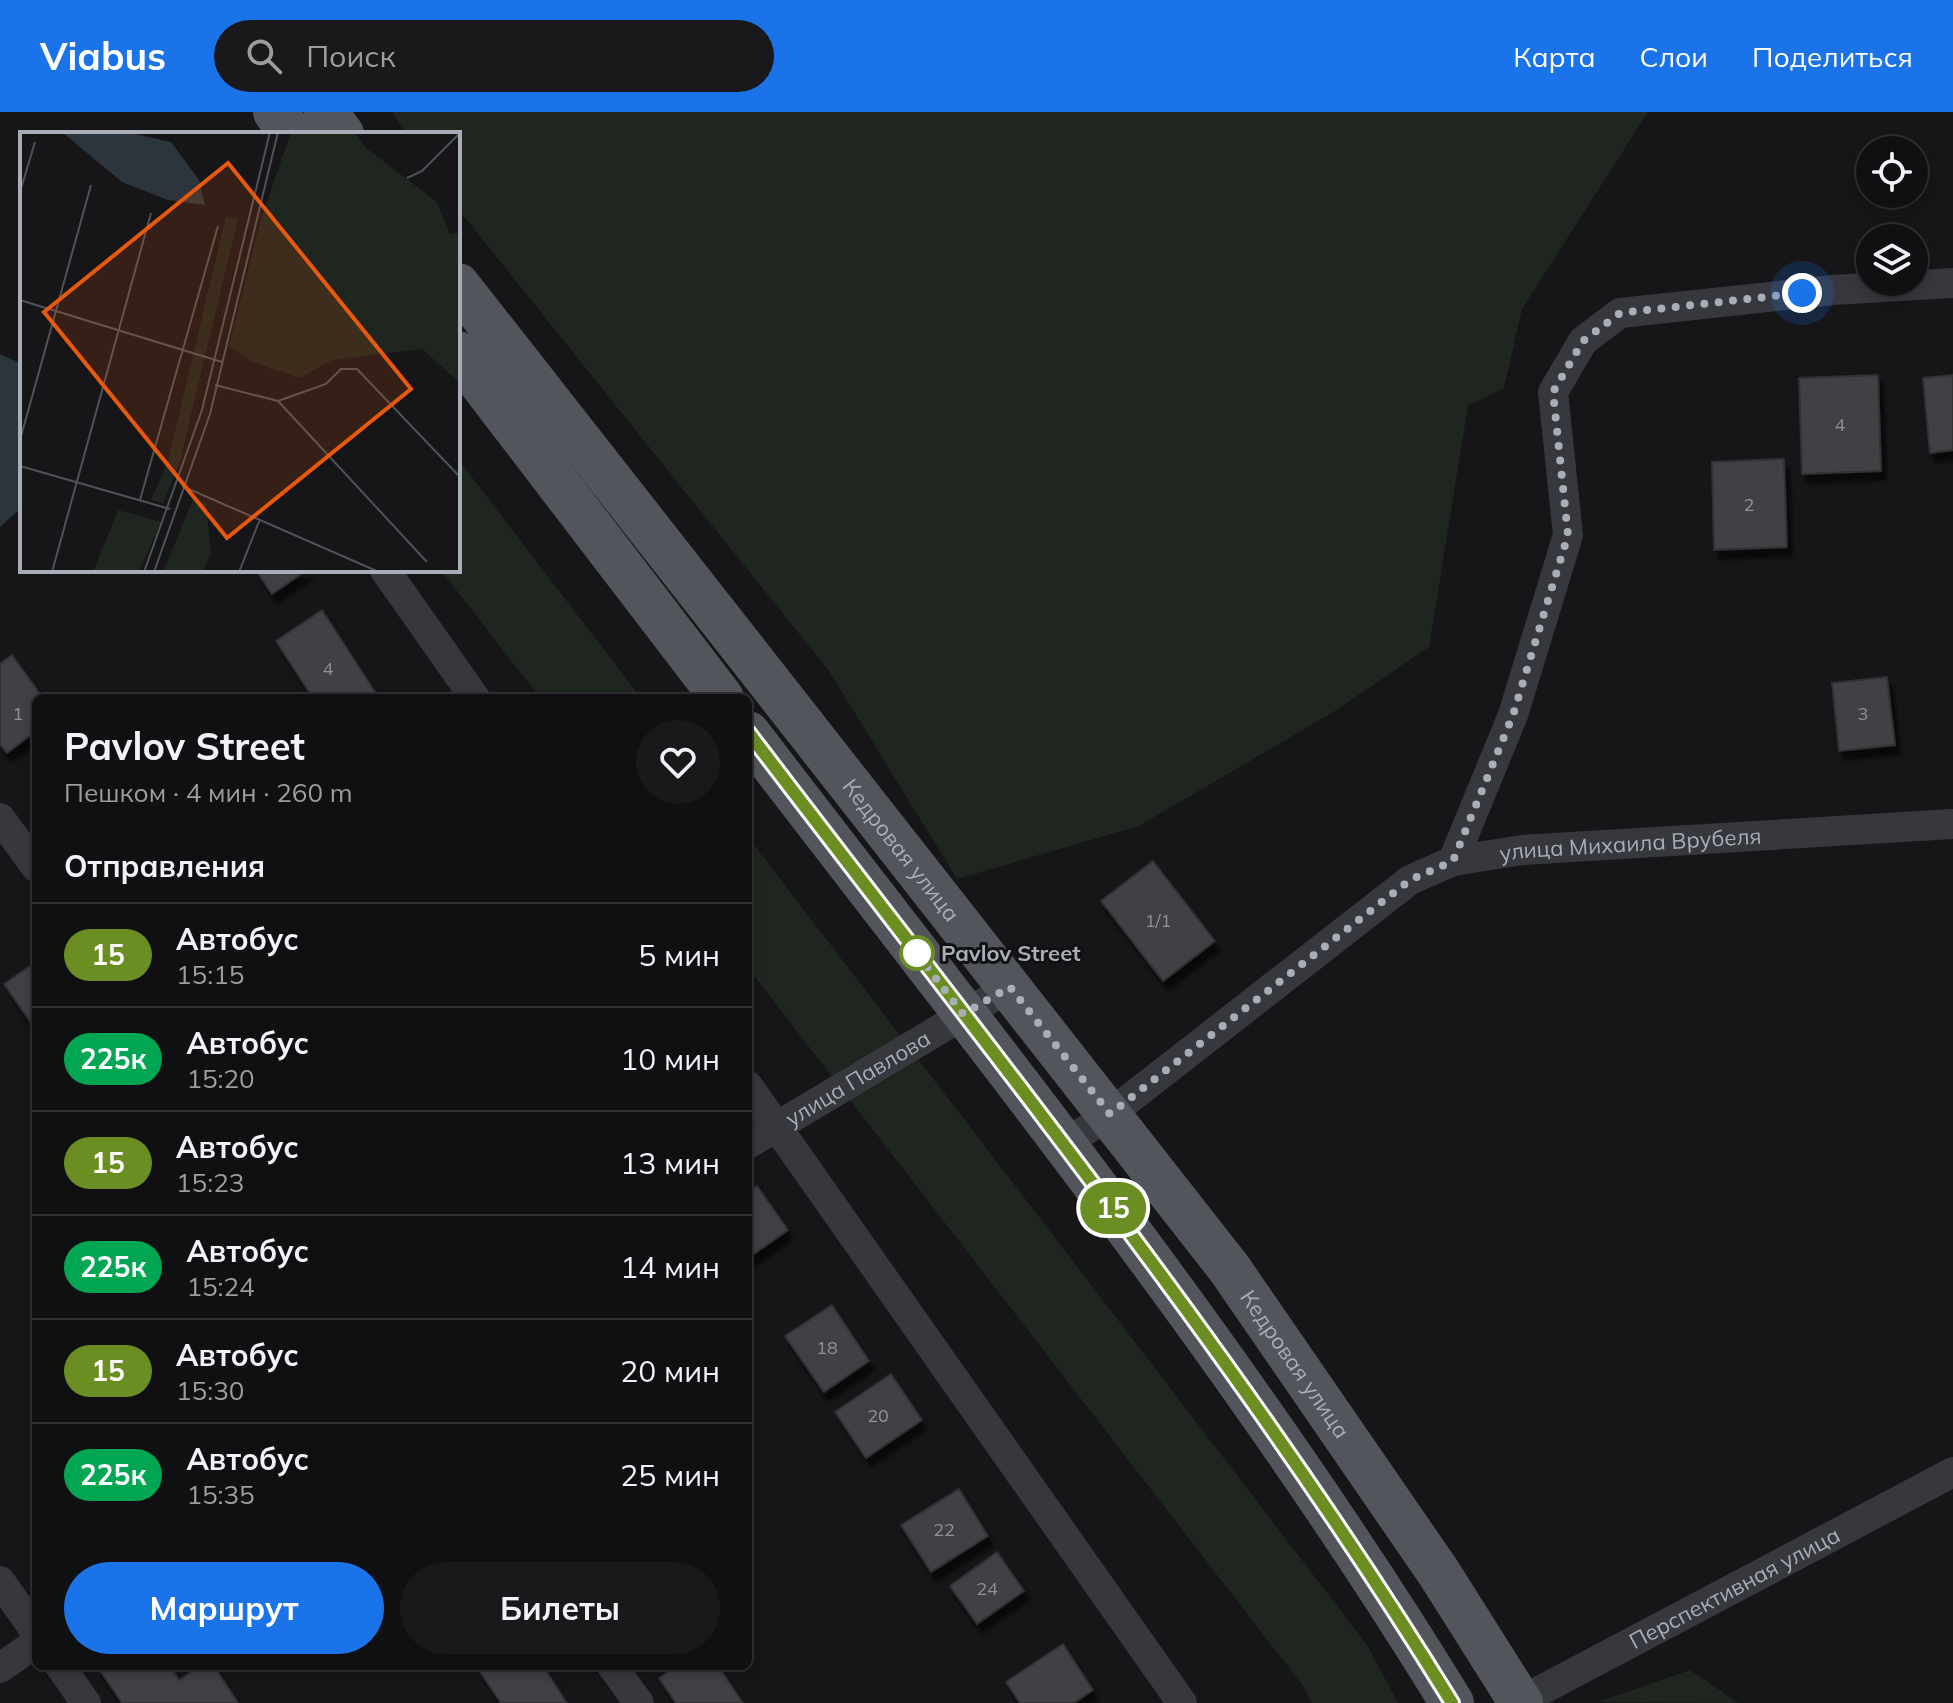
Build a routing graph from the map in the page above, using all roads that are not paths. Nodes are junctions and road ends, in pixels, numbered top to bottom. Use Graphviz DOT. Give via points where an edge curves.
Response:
graph roads {
  1 [pos="275,112"];
  2 [pos="326,112"];
  3 [pos="290,132"];
  4 [pos="341,132"];
  5 [pos="1953,283"];
  6 [pos="460,288"];
  7 [pos="460,356"];
  8 [pos="386,572"];
  9 [pos="472,694"];
  10 [pos="719,694"];
  11 [pos="752,738"];
  12 [pos="0,818"];
  13 [pos="1953,824"];
  14 [pos="1453,861"];
  15 [pos="32,862"];
  16 [pos="1010,987"];
  17 [pos="963,1014"];
  18 [pos="752,1092"];
  19 [pos="1110,1114"];
  20 [pos="776,1126"];
  21 [pos="752,1141"];
  22 [pos="1065,1144"];
  23 [pos="1953,1472"];
  24 [pos="0,1581"];
  25 [pos="32,1626"];
  26 [pos="32,1646"];
  27 [pos="0,1668"];
  28 [pos="63,1670"];
  29 [pos="615,1670"];
  30 [pos="1519,1702"];
  31 [pos="86,1703"];
  32 [pos="639,1703"];
  33 [pos="1182,1703"];
  34 [pos="1452,1703"];
  1 -- 3 [label="main road"];
  2 -- 4 [label="main road"];
  5 -- 14 [label="street" via="1620,313 1583,341 1553,392 1568,535 1513,715"];
  6 -- 16 [label="main road, Кедровая улица"];
  7 -- 10 [label="main road"];
  8 -- 9 [label="street"];
  11 -- 17 [label="main road"];
  12 -- 15 [label="street"];
  13 -- 14 [label="street, улица Михаила Врубеля" via="1522,850"];
  14 -- 19 [label="street, улица Михаила Врубеля" via="1410,880"];
  16 -- 17 [label="street, улица Павлова"];
  16 -- 19 [label="main road, Кедровая улица"];
  17 -- 20 [label="street, улица Павлова"];
  17 -- 22 [label="main road"];
  18 -- 20 [label="street"];
  19 -- 22 [label="street, улица Михаила Врубеля"];
  19 -- 30 [label="main road, Кедровая улица" via="1229,1268 1439,1573"];
  20 -- 21 [label="street, улица Павлова"];
  20 -- 33 [label="street"];
  22 -- 34 [label="main road" via="1178,1295 1403,1622"];
  23 -- 30 [label="street, Перспективная улица"];
  24 -- 25 [label="street"];
  26 -- 27 [label="street"];
  28 -- 31 [label="street"];
  29 -- 32 [label="street"];
}
